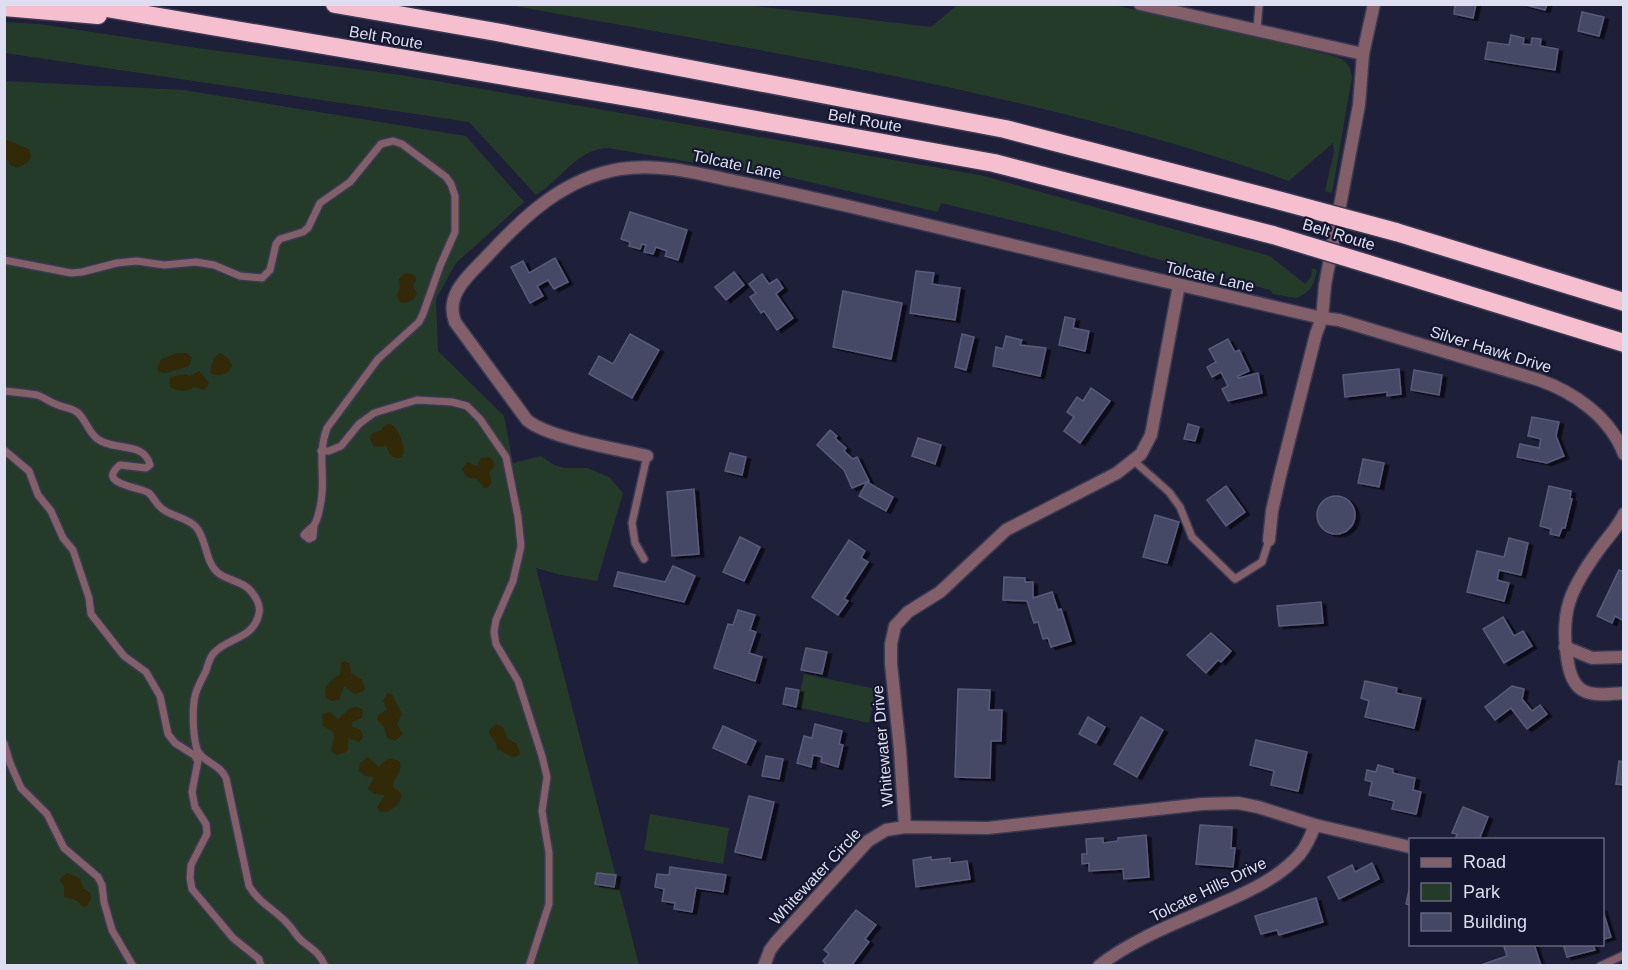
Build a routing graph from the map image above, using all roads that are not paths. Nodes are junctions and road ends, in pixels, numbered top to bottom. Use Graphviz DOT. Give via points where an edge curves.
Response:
graph roads {
  1 [pos="83,4"];
  2 [pos="335,4"];
  3 [pos="391,4"];
  4 [pos="1140,4"];
  5 [pos="1259,4"];
  6 [pos="1374,4"];
  7 [pos="4,7"];
  8 [pos="175,21"];
  9 [pos="1257,30"];
  10 [pos="496,32"];
  11 [pos="1363,54"];
  12 [pos="4,260"];
  13 [pos="1179,285"];
  14 [pos="1623,302"];
  15 [pos="1322,318"];
  16 [pos="1623,343"];
  17 [pos="4,391"];
  18 [pos="4,450"];
  19 [pos="321,451"];
  20 [pos="1623,454"];
  21 [pos="647,456"];
  22 [pos="1134,461"];
  23 [pos="1623,514"];
  24 [pos="314,526"];
  25 [pos="1269,540"];
  26 [pos="644,559"];
  27 [pos="1565,647"];
  28 [pos="1623,657"];
  29 [pos="1623,693"];
  30 [pos="4,743"];
  31 [pos="1315,825"];
  32 [pos="905,827"];
  33 [pos="1409,848"];
  34 [pos="1623,955"];
  35 [pos="133,966"];
  36 [pos="261,966"];
  37 [pos="325,966"];
  38 [pos="529,966"];
  39 [pos="764,966"];
  40 [pos="1099,966"];
  41 [pos="1600,966"];
  1 -- 8 [label="highway, Belt Route"];
  2 -- 10 [label="highway, Belt Route"];
  3 -- 10 [label="highway"];
  4 -- 9 [label="street"];
  5 -- 9 [label="lane"];
  6 -- 11 [label="street"];
  7 -- 8 [label="highway"];
  8 -- 16 [label="highway, Belt Route, bridge" via="994,163 1273,235"];
  9 -- 11 [label="street"];
  10 -- 14 [label="highway, Belt Route, bridge" via="1005,129 1395,232"];
  11 -- 15 [label="street" via="1359,105"];
  12 -- 19 [label="lane" via="71,273 129,262 205,263 240,276 262,278 270,270 280,239 309,228 320,203 350,182 381,144 402,144 451,184 455,232 419,322 378,359 327,428"];
  13 -- 15 [label="street, Tolcate Lane"];
  13 -- 21 [label="street, Tolcate Lane" via="672,168 635,167 587,178 555,195 517,224 458,288 452,300 452,315 533,426"];
  13 -- 22 [label="street, Whitewater Drive" via="1151,435"];
  15 -- 20 [label="street, Silver Hawk Drive" via="1563,389 1596,414"];
  15 -- 25 [label="street" via="1280,476"];
  17 -- 37 [label="lane" via="39,396 70,408 98,440 141,451 150,465 120,465 116,468 116,481 142,489 165,511 191,522 204,540 216,572 248,587 255,597 260,610 254,627 216,651 196,695 196,746 202,757 223,771 226,778 249,886 256,898 314,948"];
  18 -- 36 [label="lane" via="29,471 38,495 73,550 92,614 124,656 147,672 160,696 168,734 198,761 192,792 207,834 190,865 192,889 233,938 259,959"];
  19 -- 24 [label="lane" via="320,506"];
  19 -- 38 [label="lane" via="341,446 366,417 417,400 467,406 506,457 521,546 494,632 501,654 518,681 547,777 542,811 549,853 549,904"];
  21 -- 26 [label="lane" via="632,523 635,543"];
  22 -- 25 [label="lane" via="1169,492 1192,537 1235,579 1262,562"];
  22 -- 32 [label="street, Whitewater Drive" via="1006,530 940,592 908,612 896,626 891,664"];
  23 -- 27 [label="street" via="1572,593 1564,624"];
  27 -- 28 [label="street" via="1592,658"];
  27 -- 29 [label="street" via="1571,677 1583,691 1598,695"];
  30 -- 35 [label="lane" via="21,788 47,814 64,848 98,877 112,930"];
  31 -- 32 [label="street, Whitewater Drive" via="1258,807 1226,803 999,827"];
  31 -- 33 [label="street, Whitewater Drive"];
  31 -- 40 [label="street, Tolcate Hills Drive" via="1298,856 1268,880 1160,931"];
  32 -- 39 [label="street, Whitewater Circle" via="886,830 860,848 776,942"];
  34 -- 41 [label="lane"];
}
